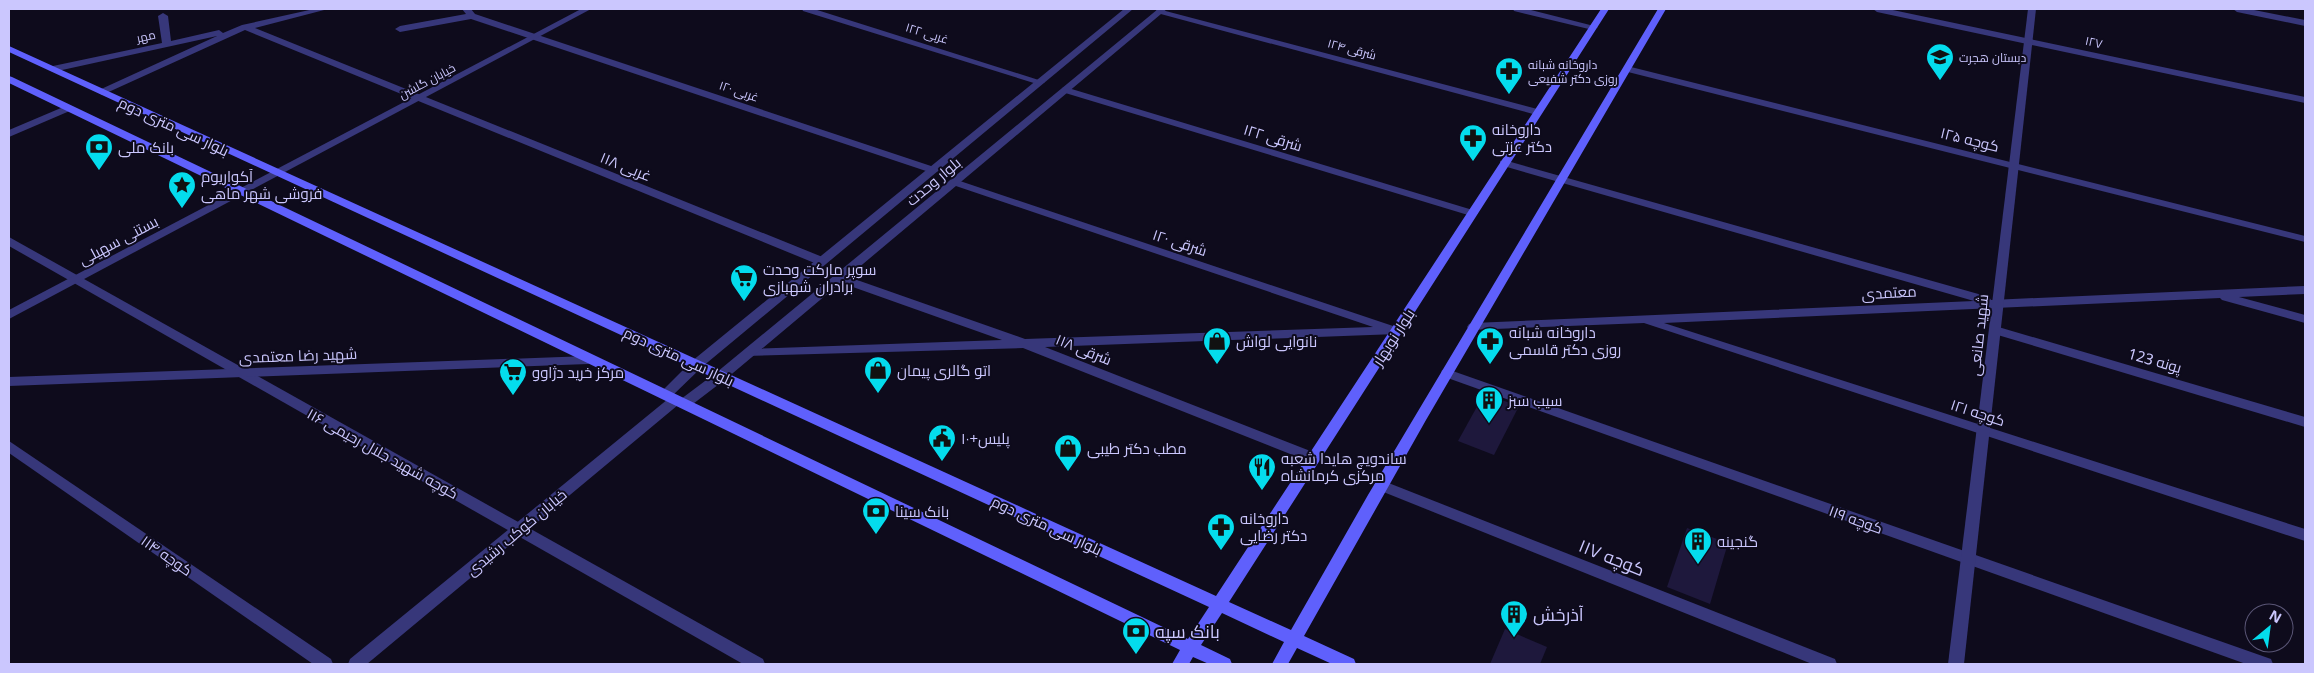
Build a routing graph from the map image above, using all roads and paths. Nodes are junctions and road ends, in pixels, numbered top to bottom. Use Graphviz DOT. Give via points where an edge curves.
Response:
graph roads {
  1 [pos="324,9"];
  2 [pos="587,9"];
  3 [pos="806,9"];
  4 [pos="1129,9"];
  5 [pos="1516,9"];
  6 [pos="1605,9"];
  7 [pos="1662,9"];
  8 [pos="1877,9"];
  9 [pos="2032,9"];
  10 [pos="2237,9"];
  11 [pos="1162,10"];
  12 [pos="469,12"];
  13 [pos="163,16"];
  14 [pos="2305,22"];
  15 [pos="245,27"];
  16 [pos="1592,27"];
  17 [pos="400,29"];
  18 [pos="536,36"];
  19 [pos="2028,41"];
  20 [pos="167,44"];
  21 [pos="9,49"];
  22 [pos="1627,69"];
  23 [pos="52,70"];
  24 [pos="9,79"];
  25 [pos="1040,82"];
  26 [pos="1065,90"];
  27 [pos="102,92"];
  28 [pos="420,99"];
  29 [pos="2305,100"];
  30 [pos="68,108"];
  31 [pos="1537,112"];
  32 [pos="9,134"];
  33 [pos="1504,163"];
  34 [pos="2014,166"];
  35 [pos="933,170"];
  36 [pos="277,173"];
  37 [pos="1563,181"];
  38 [pos="954,182"];
  39 [pos="242,192"];
  40 [pos="1472,213"];
  41 [pos="2305,239"];
  42 [pos="9,241"];
  43 [pos="822,261"];
  44 [pos="840,278"];
  45 [pos="76,279"];
  46 [pos="2305,290"];
  47 [pos="2215,294"];
  48 [pos="1997,304"];
  49 [pos="9,315"];
  50 [pos="2305,319"];
  51 [pos="1642,320"];
  52 [pos="1474,327"];
  53 [pos="1397,330"];
  54 [pos="1995,330"];
  55 [pos="1021,342"];
  56 [pos="749,353"];
  57 [pos="588,360"];
  58 [pos="698,364"];
  59 [pos="1447,373"];
  60 [pos="244,374"];
  61 [pos="722,375"];
  62 [pos="9,382"];
  63 [pos="675,400"];
  64 [pos="2305,422"];
  65 [pos="1983,431"];
  66 [pos="9,446"];
  67 [pos="1313,458"];
  68 [pos="1381,485"];
  69 [pos="519,529"];
  70 [pos="2305,536"];
  71 [pos="1968,558"];
  72 [pos="1218,604"];
  73 [pos="1294,639"];
  74 [pos="1190,648"];
  75 [pos="325,664"];
  76 [pos="356,664"];
  77 [pos="757,664"];
  78 [pos="1180,664"];
  79 [pos="1224,664"];
  80 [pos="1280,664"];
  81 [pos="1348,664"];
  82 [pos="1829,664"];
  83 [pos="1956,664"];
  84 [pos="2265,664"];
  1 -- 15 [label="street"];
  2 -- 18 [label="street, خیابان گلشن"];
  3 -- 25 [label="street, ۱۲۲ غربی"];
  4 -- 25 [label="street, بلوار وحدت"];
  5 -- 16 [label="street"];
  6 -- 16 [label="main road, بلوار نوبهار"];
  7 -- 22 [label="main road"];
  8 -- 19 [label="street, ۱۲۷"];
  9 -- 19 [label="street, شهید صانعی"];
  10 -- 14 [label="street"];
  11 -- 26 [label="street, بلوار وحدت"];
  11 -- 31 [label="street, ۱۲۴ شرقی"];
  12 -- 17 [label="street"];
  12 -- 18 [label="street, ۱۲۰ غربی"];
  13 -- 20 [label="street"];
  15 -- 20 [label="street, مهر"];
  15 -- 27 [label="street"];
  15 -- 28 [label="street, ۱۱۸ غربی"];
  16 -- 31 [label="main road, بلوار نوبهار"];
  18 -- 28 [label="street, خیابان گلشن"];
  18 -- 35 [label="street, ۱۲۰ غربی"];
  19 -- 29 [label="street, ۱۲۷"];
  19 -- 34 [label="street, شهید صانعی"];
  20 -- 23 [label="street, مهر"];
  21 -- 23 [label="main road, بلوار سی متری دوم"];
  22 -- 34 [label="street, کوچه ۱۲۵"];
  22 -- 37 [label="main road"];
  23 -- 27 [label="main road, بلوار سی متری دوم"];
  24 -- 30 [label="main road, بلوار سی متری دوم"];
  25 -- 35 [label="street, بلوار وحدت"];
  26 -- 38 [label="street, بلوار وحدت"];
  26 -- 40 [label="street, ۱۲۲ شرقی"];
  27 -- 36 [label="main road, بلوار سی متری دوم"];
  28 -- 36 [label="street, خیابان گلشن"];
  28 -- 43 [label="street, ۱۱۸ غربی"];
  30 -- 32 [label="street"];
  30 -- 39 [label="main road, بلوار سی متری دوم"];
  31 -- 33 [label="main road, بلوار نوبهار"];
  33 -- 37 [label="street"];
  33 -- 40 [label="main road, بلوار نوبهار"];
  34 -- 41 [label="street, کوچه ۱۲۵"];
  34 -- 48 [label="street, شهید صانعی"];
  35 -- 43 [label="street, بلوار وحدت"];
  36 -- 39 [label="street, خیابان گلشن"];
  36 -- 58 [label="main road, بلوار سی متری دوم"];
  37 -- 48 [label="street"];
  37 -- 52 [label="main road"];
  38 -- 44 [label="street, بلوار وحدت"];
  38 -- 53 [label="street, ۱۲۰ شرقی"];
  39 -- 45 [label="street, بستنی سهیلی"];
  39 -- 57 [label="main road, بلوار سی متری دوم"];
  40 -- 53 [label="main road, بلوار نوبهار"];
  42 -- 45 [label="street, کوچه شهید جلال رحیمی ۱۱۶"];
  43 -- 58 [label="street, بلوار وحدت"];
  44 -- 55 [label="street, ۱۱۸ شرقی"];
  44 -- 56 [label="street, بلوار وحدت"];
  45 -- 49 [label="street, بستنی سهیلی"];
  45 -- 60 [label="street, کوچه شهید جلال رحیمی ۱۱۶"];
  46 -- 47 [label="street, معتمدی"];
  47 -- 48 [label="street, معتمدی"];
  47 -- 50 [label="street"];
  48 -- 51 [label="street, معتمدی"];
  48 -- 54 [label="street, شهید صانعی"];
  51 -- 52 [label="street, معتمدی"];
  51 -- 65 [label="street, کوچه ۱۲۱"];
  52 -- 59 [label="main road"];
  53 -- 55 [label="street"];
  53 -- 67 [label="main road, بلوار نوبهار"];
  54 -- 64 [label="street, 123 پونه"];
  54 -- 65 [label="street, شهید صانعی"];
  55 -- 56 [label="street"];
  55 -- 67 [label="street, ۱۱۸ شرقی"];
  56 -- 61 [label="street, بلوار وحدت"];
  57 -- 60 [label="street, شهید رضا معتمدی"];
  57 -- 63 [label="main road, بلوار سی متری دوم"];
  58 -- 61 [label="main road, بلوار سی متری دوم"];
  58 -- 63 [label="street, بلوار وحدت"];
  59 -- 68 [label="main road"];
  59 -- 71 [label="street, کوچه ۱۱۹"];
  60 -- 62 [label="street, شهید رضا معتمدی"];
  60 -- 69 [label="street, کوچه شهید جلال رحیمی ۱۱۶"];
  61 -- 63 [label="street, بلوار وحدت"];
  61 -- 72 [label="main road, بلوار سی متری دوم"];
  63 -- 69 [label="street, خیابان کوکب رشیدی"];
  63 -- 74 [label="main road, بلوار سی متری دوم"];
  65 -- 70 [label="street, کوچه ۱۲۱"];
  65 -- 71 [label="street, شهید صانعی"];
  66 -- 75 [label="street, کوچه ۱۱۴"];
  67 -- 72 [label="main road, بلوار نوبهار"];
  68 -- 73 [label="main road"];
  68 -- 82 [label="street, کوچه ۱۱۷"];
  69 -- 76 [label="street, خیابان کوکب رشیدی"];
  69 -- 77 [label="street, کوچه شهید جلال رحیمی ۱۱۶"];
  71 -- 83 [label="street, شهید صانعی"];
  71 -- 84 [label="street, کوچه ۱۱۹"];
  72 -- 73 [label="main road, بلوار سی متری دوم"];
  72 -- 74 [label="main road, بلوار نوبهار"];
  73 -- 80 [label="main road"];
  73 -- 81 [label="main road, بلوار سی متری دوم"];
  74 -- 78 [label="main road, بلوار نوبهار"];
  74 -- 79 [label="main road, بلوار سی متری دوم"];
}
